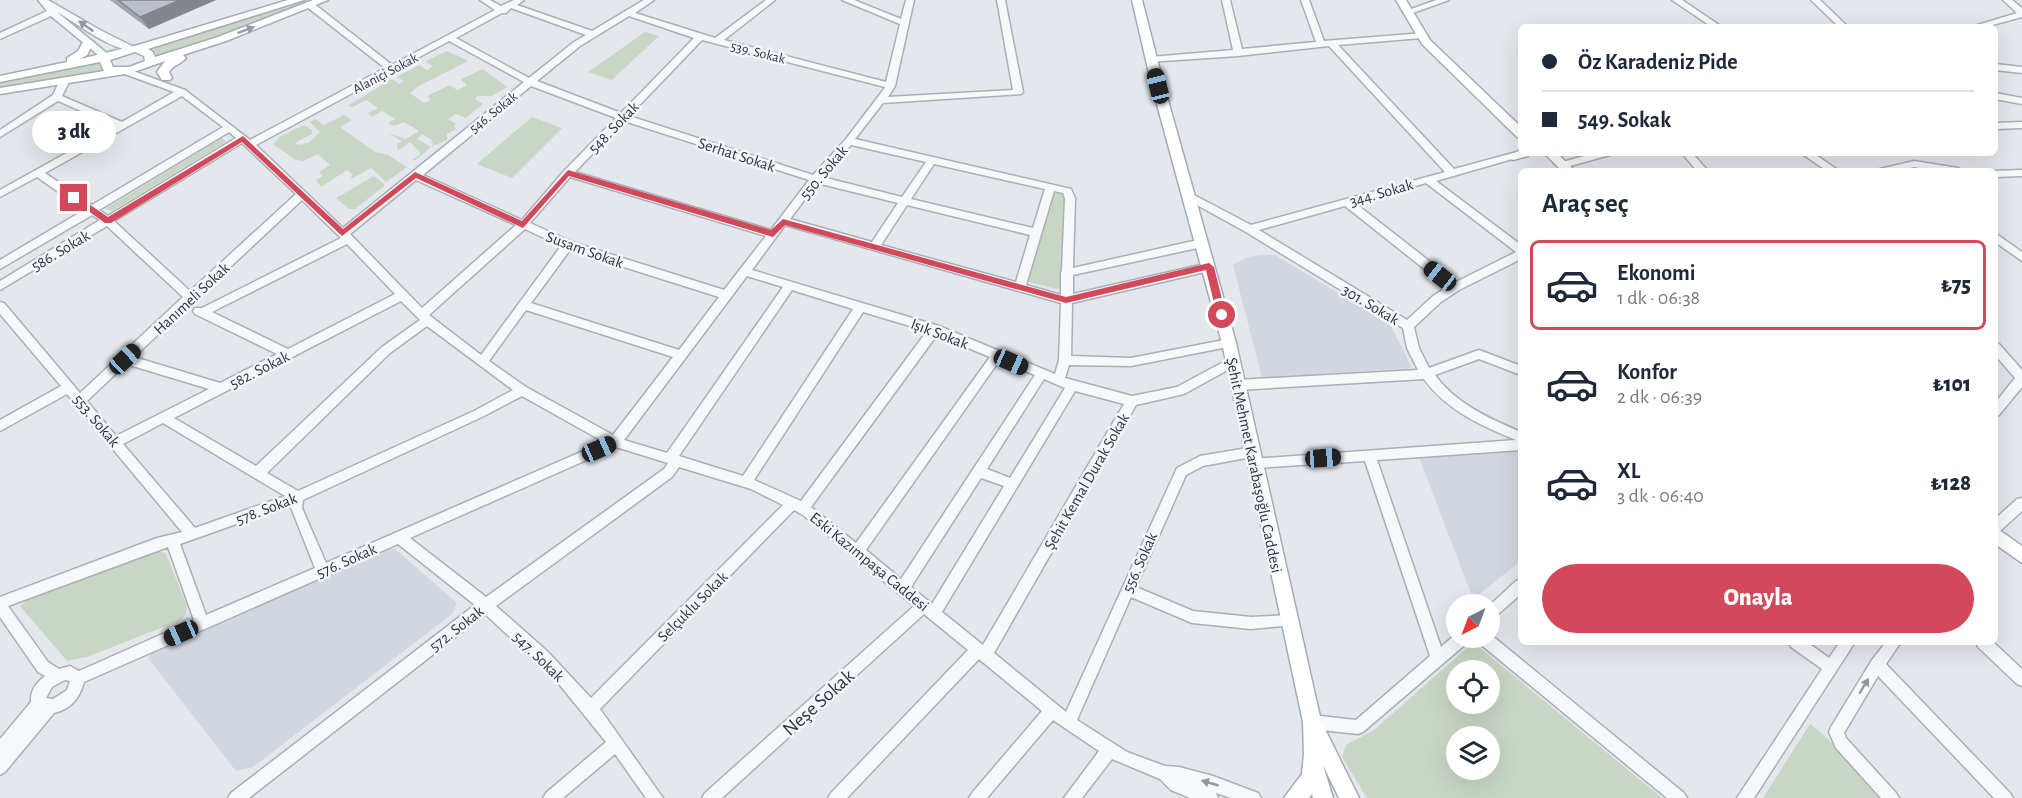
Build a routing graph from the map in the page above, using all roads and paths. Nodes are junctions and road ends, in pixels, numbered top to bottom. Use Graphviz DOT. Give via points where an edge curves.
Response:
graph roads {
  1 [pos="42,0"];
  2 [pos="323,0"];
  3 [pos="484,0"];
  4 [pos="520,0"];
  5 [pos="650,0"];
  6 [pos="771,0"];
  7 [pos="846,0"];
  8 [pos="910,0"];
  9 [pos="1001,0"];
  10 [pos="1137,0"];
  11 [pos="1226,0"];
  12 [pos="1305,0"];
  13 [pos="1401,0"];
  14 [pos="1445,0"];
  15 [pos="1676,0"];
  16 [pos="1815,0"];
  17 [pos="2007,0"];
  18 [pos="304,3"];
  19 [pos="506,8"];
  20 [pos="52,12"];
  21 [pos="1407,12"];
  22 [pos="628,13"];
  23 [pos="2022,13"];
  24 [pos="904,23"];
  25 [pos="1713,24"];
  26 [pos="1841,24"];
  27 [pos="1985,24"];
  28 [pos="591,34"];
  29 [pos="1420,35"];
  30 [pos="0,36"];
  31 [pos="450,38"];
  32 [pos="700,38"];
  33 [pos="222,39"];
  34 [pos="88,42"];
  35 [pos="716,42"];
  36 [pos="1332,44"];
  37 [pos="1321,45"];
  38 [pos="136,48"];
  39 [pos="1238,53"];
  40 [pos="105,57"];
  41 [pos="1151,60"];
  42 [pos="151,63"];
  43 [pos="1998,67"];
  44 [pos="49,69"];
  45 [pos="392,69"];
  46 [pos="2022,70"];
  47 [pos="121,71"];
  48 [pos="166,78"];
  49 [pos="0,79"];
  50 [pos="64,82"];
  51 [pos="530,82"];
  52 [pos="890,86"];
  53 [pos="0,91"];
  54 [pos="182,92"];
  55 [pos="57,97"];
  56 [pos="1998,97"];
  57 [pos="881,100"];
  58 [pos="2022,101"];
  59 [pos="622,117"];
  60 [pos="1515,124"];
  61 [pos="122,125"];
  62 [pos="2022,125"];
  63 [pos="1998,126"];
  64 [pos="230,127"];
  65 [pos="0,134"];
  66 [pos="246,141"];
  67 [pos="849,141"];
  68 [pos="1518,153"];
  69 [pos="1546,156"];
  70 [pos="1553,156"];
  71 [pos="1599,156"];
  72 [pos="1690,156"];
  73 [pos="1811,156"];
  74 [pos="1916,156"];
  75 [pos="932,160"];
  76 [pos="1563,168"];
  77 [pos="1563,168"];
  78 [pos="1567,168"];
  79 [pos="1700,168"];
  80 [pos="1829,168"];
  81 [pos="1894,168"];
  82 [pos="1926,168"];
  83 [pos="1451,172"];
  84 [pos="38,173"];
  85 [pos="568,173"];
  86 [pos="2022,173"];
  87 [pos="1998,174"];
  88 [pos="415,175"];
  89 [pos="815,179"];
  90 [pos="1427,179"];
  91 [pos="1050,188"];
  92 [pos="0,194"];
  93 [pos="302,194"];
  94 [pos="1190,197"];
  95 [pos="904,201"];
  96 [pos="1346,202"];
  97 [pos="92,210"];
  98 [pos="108,221"];
  99 [pos="783,221"];
  100 [pos="523,225"];
  101 [pos="1250,229"];
  102 [pos="1036,233"];
  103 [pos="773,234"];
  104 [pos="345,236"];
  105 [pos="1998,239"];
  106 [pos="1202,243"];
  107 [pos="568,245"];
  108 [pos="874,247"];
  109 [pos="1518,250"];
  110 [pos="1518,254"];
  111 [pos="2022,257"];
  112 [pos="0,266"];
  113 [pos="1209,267"];
  114 [pos="745,272"];
  115 [pos="1066,273"];
  116 [pos="790,285"];
  117 [pos="0,286"];
  118 [pos="1020,287"];
  119 [pos="1455,288"];
  120 [pos="727,295"];
  121 [pos="403,296"];
  122 [pos="1066,300"];
  123 [pos="188,301"];
  124 [pos="523,305"];
  125 [pos="0,306"];
  126 [pos="861,306"];
  127 [pos="203,312"];
  128 [pos="424,318"];
  129 [pos="1408,326"];
  130 [pos="935,329"];
  131 [pos="1229,344"];
  132 [pos="1998,350"];
  133 [pos="288,354"];
  134 [pos="682,355"];
  135 [pos="997,355"];
  136 [pos="125,359"];
  137 [pos="1065,360"];
  138 [pos="482,362"];
  139 [pos="1233,362"];
  140 [pos="1518,370"];
  141 [pos="1425,374"];
  142 [pos="1041,375"];
  143 [pos="2022,378"];
  144 [pos="1058,381"];
  145 [pos="1238,385"];
  146 [pos="1072,386"];
  147 [pos="69,387"];
  148 [pos="221,388"];
  149 [pos="522,390"];
  150 [pos="80,400"];
  151 [pos="1132,401"];
  152 [pos="1998,408"];
  153 [pos="163,417"];
  154 [pos="0,426"];
  155 [pos="1518,436"];
  156 [pos="115,442"];
  157 [pos="615,442"];
  158 [pos="1518,445"];
  159 [pos="1369,455"];
  160 [pos="1254,458"];
  161 [pos="673,460"];
  162 [pos="978,471"];
  163 [pos="258,473"];
  164 [pos="746,482"];
  165 [pos="1012,484"];
  166 [pos="297,497"];
  167 [pos="2022,503"];
  168 [pos="798,506"];
  169 [pos="1998,524"];
  170 [pos="193,535"];
  171 [pos="1998,536"];
  172 [pos="399,537"];
  173 [pos="172,540"];
  174 [pos="858,551"];
  175 [pos="2022,556"];
  176 [pos="322,571"];
  177 [pos="903,587"];
  178 [pos="1518,588"];
  179 [pos="1127,589"];
  180 [pos="1500,604"];
  181 [pos="0,605"];
  182 [pos="486,605"];
  183 [pos="929,609"];
  184 [pos="1289,621"];
  185 [pos="202,624"];
  186 [pos="1800,645"];
  187 [pos="1846,645"];
  188 [pos="1892,645"];
  189 [pos="1986,645"];
  190 [pos="1451,648"];
  191 [pos="1496,648"];
  192 [pos="982,652"];
  193 [pos="1438,659"];
  194 [pos="1877,665"];
  195 [pos="43,667"];
  196 [pos="1831,668"];
  197 [pos="57,675"];
  198 [pos="78,678"];
  199 [pos="2022,679"];
  200 [pos="43,686"];
  201 [pos="44,706"];
  202 [pos="590,709"];
  203 [pos="1052,710"];
  204 [pos="1312,722"];
  205 [pos="1068,723"];
  206 [pos="616,743"];
  207 [pos="1110,750"];
  208 [pos="0,751"];
  209 [pos="0,767"];
  210 [pos="1314,767"];
  211 [pos="1165,774"];
  212 [pos="236,798"];
  213 [pos="551,798"];
  214 [pos="655,798"];
  215 [pos="710,798"];
  216 [pos="836,798"];
  217 [pos="977,798"];
  218 [pos="1072,798"];
  219 [pos="1210,798"];
  220 [pos="1253,798"];
  221 [pos="1294,798"];
  222 [pos="1323,798"];
  223 [pos="1349,798"];
  224 [pos="1679,798"];
  225 [pos="1744,798"];
  226 [pos="1891,798"];
  227 [pos="2005,798"];
  1 -- 20 [label="street"];
  38 -- 1 [label="street, one-way" via="105,40"];
  2 -- 18 [label="main road"];
  3 -- 19 [label="street"];
  4 -- 19 [label="street, Alaniçi Sokak"];
  5 -- 22 [label="street, 546. Sokak"];
  6 -- 35 [label="street"];
  7 -- 24 [label="street"];
  8 -- 24 [label="street, 550. Sokak"];
  9 -- 57 [label="street" via="1018,92"];
  10 -- 41 [label="main road, Şehit Mehmet Karabaşoğlu Caddesi"];
  11 -- 39 [label="street"];
  12 -- 37 [label="street"];
  13 -- 21 [label="main road"];
  14 -- 21 [label="street"];
  15 -- 25 [label="street"];
  16 -- 26 [label="street"];
  17 -- 23 [label="street"];
  33 -- 18 [label="main road, one-way"];
  18 -- 38 [label="main road"];
  18 -- 45 [label="street"];
  19 -- 28 [label="street"];
  19 -- 31 [label="street, Alaniçi Sokak"];
  20 -- 30 [label="street"];
  20 -- 34 [label="street"];
  21 -- 29 [label="main road"];
  22 -- 28 [label="street, 546. Sokak"];
  22 -- 32 [label="street, 539. Sokak"];
  23 -- 27 [label="street"];
  24 -- 52 [label="street, 550. Sokak"];
  28 -- 51 [label="street, 546. Sokak"];
  29 -- 36 [label="street"];
  29 -- 60 [label="main road"];
  31 -- 45 [label="street, Alaniçi Sokak"];
  31 -- 51 [label="street, Serhat Sokak"];
  32 -- 35 [label="street, 539. Sokak"];
  32 -- 59 [label="street, 548. Sokak"];
  33 -- 42 [label="main road"];
  33 -- 48 [label="main road" via="169,63 163,72"];
  34 -- 40 [label="street"];
  34 -- 44 [label="main road" via="87,49 77,57"];
  35 -- 52 [label="street, 539. Sokak"];
  36 -- 37 [label="street"];
  36 -- 83 [label="street"];
  37 -- 39 [label="street"];
  38 -- 40 [label="main road"];
  38 -- 42 [label="main road" via="149,54"];
  39 -- 41 [label="street"];
  40 -- 44 [label="main road"];
  40 -- 47 [label="main road" via="108,69"];
  41 -- 94 [label="main road, Şehit Mehmet Karabaşoğlu Caddesi"];
  42 -- 47 [label="main road"];
  42 -- 48 [label="street"];
  43 -- 46 [label="street"];
  44 -- 49 [label="main road"];
  45 -- 66 [label="street, Alaniçi Sokak"];
  47 -- 50 [label="main road"];
  47 -- 54 [label="street, Eski Kazımpaşa Caddesi"];
  48 -- 54 [label="street"];
  50 -- 53 [label="main road"];
  50 -- 55 [label="street"];
  51 -- 59 [label="street, Serhat Sokak"];
  51 -- 88 [label="street, 546. Sokak"];
  52 -- 57 [label="street, 550. Sokak"];
  54 -- 61 [label="street"];
  54 -- 64 [label="street, Eski Kazımpaşa Caddesi"];
  55 -- 61 [label="street"];
  55 -- 65 [label="street"];
  56 -- 58 [label="street"];
  57 -- 67 [label="street, 550. Sokak"];
  59 -- 85 [label="street, 548. Sokak"];
  59 -- 89 [label="street, Serhat Sokak"];
  61 -- 84 [label="street"];
  62 -- 63 [label="street"];
  64 -- 66 [label="street, Eski Kazımpaşa Caddesi"];
  64 -- 97 [label="street, 586. Sokak"];
  66 -- 93 [label="street, Eski Kazımpaşa Caddesi"];
  66 -- 98 [label="street, 586. Sokak"];
  67 -- 75 [label="street"];
  67 -- 89 [label="street, 550. Sokak"];
  68 -- 83 [label="street, 344. Sokak"];
  69 -- 76 [label="main road"];
  70 -- 77 [label="main road"];
  71 -- 78 [label="street"];
  72 -- 79 [label="street"];
  73 -- 80 [label="street"];
  74 -- 82 [label="street"];
  75 -- 91 [label="street"];
  75 -- 95 [label="street"];
  81 -- 82 [label="street"];
  83 -- 90 [label="street, 344. Sokak"];
  84 -- 92 [label="street"];
  84 -- 97 [label="street"];
  85 -- 100 [label="street, 548. Sokak"];
  85 -- 103 [label="street"];
  86 -- 87 [label="street"];
  88 -- 100 [label="street, Susam Sokak"];
  88 -- 104 [label="street, 546. Sokak"];
  89 -- 95 [label="street, Serhat Sokak"];
  89 -- 99 [label="street, 550. Sokak"];
  90 -- 96 [label="street, 344. Sokak"];
  90 -- 109 [label="street"];
  91 -- 102 [label="street"];
  91 -- 115 [label="street" via="1067,191 1070,198"];
  93 -- 104 [label="street, Eski Kazımpaşa Caddesi"];
  93 -- 123 [label="street, Hanımeli Sokak"];
  94 -- 101 [label="street, 301. Sokak"];
  94 -- 106 [label="main road, Şehit Mehmet Karabaşoğlu Caddesi"];
  95 -- 102 [label="street, Serhat Sokak"];
  95 -- 108 [label="street"];
  96 -- 101 [label="street, 344. Sokak"];
  96 -- 119 [label="street"];
  97 -- 98 [label="street"];
  97 -- 112 [label="street, 586. Sokak"];
  98 -- 117 [label="street, 586. Sokak"];
  98 -- 123 [label="street"];
  99 -- 103 [label="street, 550. Sokak"];
  99 -- 108 [label="street"];
  100 -- 107 [label="street, Susam Sokak"];
  100 -- 128 [label="street, 548. Sokak"];
  101 -- 129 [label="street, 301. Sokak"];
  102 -- 118 [label="street"];
  103 -- 114 [label="street, 550. Sokak"];
  104 -- 121 [label="street, Eski Kazımpaşa Caddesi"];
  104 -- 127 [label="street, 546. Sokak"];
  105 -- 111 [label="street"];
  106 -- 113 [label="main road, Şehit Mehmet Karabaşoğlu Caddesi"];
  106 -- 115 [label="street"];
  107 -- 120 [label="street, Susam Sokak"];
  107 -- 124 [label="street"];
  108 -- 118 [label="street"];
  110 -- 119 [label="street"];
  113 -- 122 [label="street"];
  113 -- 131 [label="main road, Şehit Mehmet Karabaşoğlu Caddesi"];
  114 -- 116 [label="street, Işık Sokak"];
  114 -- 120 [label="street, 550. Sokak"];
  115 -- 122 [label="street"];
  116 -- 126 [label="street, Işık Sokak"];
  116 -- 161 [label="street, 572. Sokak"];
  118 -- 122 [label="street"];
  119 -- 129 [label="street"];
  120 -- 134 [label="street, 550. Sokak"];
  121 -- 128 [label="street, Eski Kazımpaşa Caddesi"];
  121 -- 133 [label="street, 582. Sokak"];
  122 -- 137 [label="street"];
  123 -- 127 [label="street"];
  123 -- 136 [label="street, Hanımeli Sokak"];
  124 -- 134 [label="street"];
  124 -- 138 [label="street"];
  125 -- 147 [label="street, 553. Sokak"];
  126 -- 130 [label="street, Işık Sokak"];
  126 -- 164 [label="street"];
  127 -- 133 [label="street"];
  128 -- 138 [label="street, Eski Kazımpaşa Caddesi"];
  128 -- 163 [label="street, 548. Sokak"];
  129 -- 141 [label="street, 301. Sokak" via="1410,343"];
  130 -- 135 [label="street, Işık Sokak"];
  130 -- 168 [label="street, Selçuklu Sokak"];
  131 -- 137 [label="street" via="1131,362"];
  131 -- 139 [label="main road, Şehit Mehmet Karabaşoğlu Caddesi"];
  132 -- 143 [label="street"];
  133 -- 148 [label="street, 582. Sokak"];
  134 -- 157 [label="street, 550. Sokak"];
  135 -- 142 [label="street, Işık Sokak"];
  135 -- 174 [label="street"];
  136 -- 148 [label="street"];
  136 -- 150 [label="street, Hanımeli Sokak"];
  137 -- 144 [label="street"];
  138 -- 149 [label="street, Eski Kazımpaşa Caddesi"];
  139 -- 145 [label="main road, Şehit Mehmet Karabaşoğlu Caddesi"];
  139 -- 151 [label="street, Şehit Kemal Durak Sokak" via="1180,391"];
  140 -- 141 [label="street" via="1479,354"];
  141 -- 145 [label="street"];
  141 -- 155 [label="street, 301. Sokak" via="1462,408"];
  142 -- 144 [label="street, Işık Sokak"];
  142 -- 162 [label="street"];
  143 -- 152 [label="street"];
  144 -- 146 [label="street, Işık Sokak"];
  145 -- 160 [label="main road, Şehit Mehmet Karabaşoğlu Caddesi"];
  146 -- 151 [label="street, Işık Sokak"];
  146 -- 165 [label="street, Neşe Sokak"];
  147 -- 150 [label="street, 553. Sokak"];
  147 -- 154 [label="street"];
  148 -- 153 [label="street, 582. Sokak"];
  149 -- 157 [label="street, Eski Kazımpaşa Caddesi"];
  149 -- 166 [label="street, 578. Sokak"];
  150 -- 156 [label="street, 553. Sokak"];
  151 -- 192 [label="street, Şehit Kemal Durak Sokak"];
  153 -- 156 [label="street, 582. Sokak"];
  153 -- 163 [label="street"];
  156 -- 170 [label="street, 553. Sokak"];
  157 -- 161 [label="street, Eski Kazımpaşa Caddesi"];
  157 -- 172 [label="street, 576. Sokak"];
  158 -- 159 [label="street, 556. Sokak"];
  159 -- 160 [label="street, 556. Sokak"];
  159 -- 193 [label="street"];
  160 -- 179 [label="street, 556. Sokak" via="1200,461 1181,472"];
  160 -- 184 [label="main road, Şehit Mehmet Karabaşoğlu Caddesi"];
  161 -- 164 [label="street, Eski Kazımpaşa Caddesi"];
  161 -- 182 [label="street, 572. Sokak" via="668,473"];
  162 -- 165 [label="street"];
  162 -- 177 [label="street"];
  163 -- 166 [label="street"];
  164 -- 168 [label="street, Eski Kazımpaşa Caddesi"];
  165 -- 183 [label="street, Neşe Sokak"];
  166 -- 170 [label="street, 578. Sokak"];
  166 -- 176 [label="street" via="296,508"];
  167 -- 169 [label="street"];
  168 -- 174 [label="street, Eski Kazımpaşa Caddesi"];
  168 -- 202 [label="street, Selçuklu Sokak"];
  170 -- 173 [label="street, 578. Sokak"];
  171 -- 175 [label="main road"];
  172 -- 176 [label="street, 576. Sokak"];
  172 -- 182 [label="street, 547. Sokak"];
  173 -- 181 [label="street, 578. Sokak"];
  173 -- 185 [label="street"];
  174 -- 177 [label="street, Eski Kazımpaşa Caddesi"];
  176 -- 185 [label="street, 576. Sokak"];
  177 -- 183 [label="street, Eski Kazımpaşa Caddesi"];
  178 -- 180 [label="street"];
  179 -- 184 [label="street" via="1192,617 1251,623"];
  179 -- 205 [label="street, 556. Sokak"];
  181 -- 195 [label="street"];
  182 -- 202 [label="street, 547. Sokak" via="560,674"];
  182 -- 212 [label="street, 572. Sokak"];
  183 -- 192 [label="street, Eski Kazımpaşa Caddesi"];
  183 -- 215 [label="street, Neşe Sokak"];
  184 -- 204 [label="main road, Şehit Mehmet Karabaşoğlu Caddesi"];
  185 -- 198 [label="street, 576. Sokak"];
  186 -- 196 [label="street"];
  187 -- 196 [label="street"];
  188 -- 194 [label="street"];
  189 -- 199 [label="street"];
  190 -- 193 [label="street"];
  191 -- 224 [label="street"];
  192 -- 203 [label="street, Eski Kazımpaşa Caddesi"];
  192 -- 216 [label="street, Şehit Kemal Durak Sokak"];
  193 -- 204 [label="street" via="1358,727"];
  226 -- 194 [label="street, one-way" via="1841,743 1836,732"];
  194 -- 227 [label="street"];
  195 -- 197 [label="street"];
  195 -- 200 [label="street"];
  196 -- 225 [label="street"];
  197 -- 198 [label="street" via="70,673"];
  197 -- 200 [label="street"];
  198 -- 201 [label="street" via="77,688 68,699"];
  200 -- 201 [label="street" via="38,695"];
  201 -- 208 [label="street"];
  201 -- 209 [label="street"];
  202 -- 206 [label="street, 547. Sokak"];
  203 -- 205 [label="street, Eski Kazımpaşa Caddesi"];
  203 -- 217 [label="street"];
  204 -- 210 [label="main road, Şehit Mehmet Karabaşoğlu Caddesi"];
  204 -- 223 [label="main road, Şehit Mehmet Karabaşoğlu Caddesi"];
  205 -- 207 [label="street, Eski Kazımpaşa Caddesi"];
  206 -- 213 [label="street"];
  206 -- 214 [label="street, 547. Sokak"];
  207 -- 211 [label="street, Eski Kazımpaşa Caddesi"];
  207 -- 218 [label="street"];
  210 -- 221 [label="main road" via="1311,783"];
  210 -- 222 [label="main road, Şehit Mehmet Karabaşoğlu Caddesi"];
  211 -- 219 [label="street, Eski Kazımpaşa Caddesi" via="1176,785"];
  220 -- 211 [label="street, Eski Kazımpaşa Caddesi, one-way"];
}
